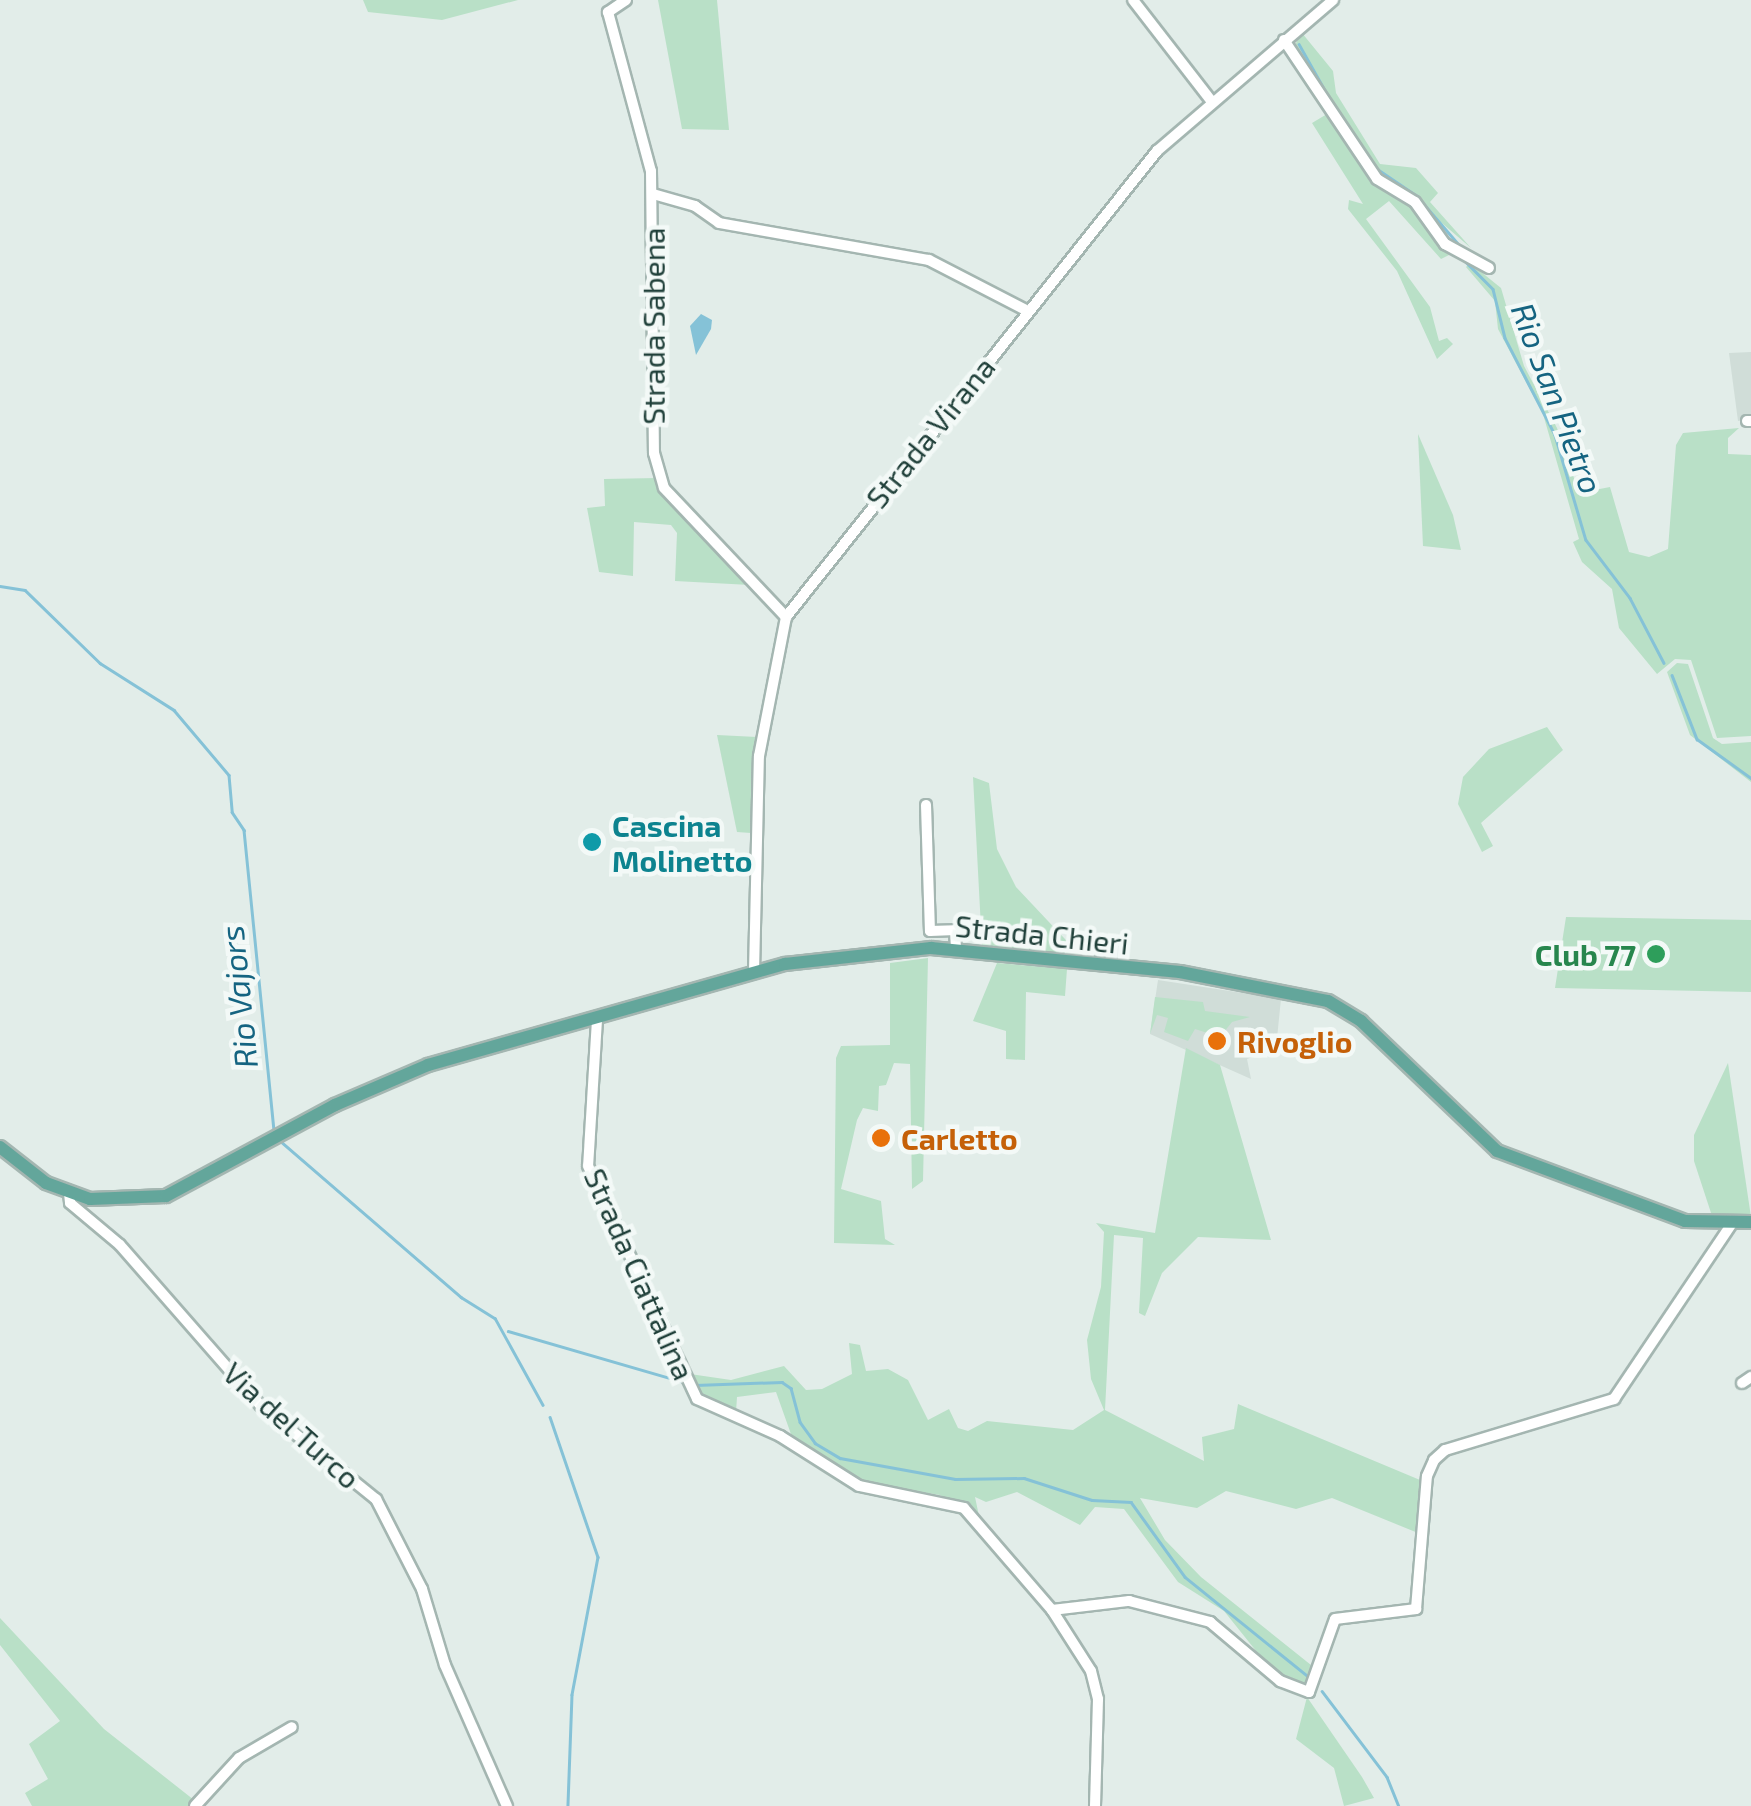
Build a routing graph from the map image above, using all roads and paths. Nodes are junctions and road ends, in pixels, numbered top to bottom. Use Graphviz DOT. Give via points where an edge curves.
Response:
graph roads {
  1 [pos="626,0"];
  2 [pos="1133,0"];
  3 [pos="1332,0"];
  4 [pos="1284,40"];
  5 [pos="1212,102"];
  6 [pos="653,194"];
  7 [pos="1489,268"];
  8 [pos="1028,311"];
  9 [pos="786,617"];
  10 [pos="926,805"];
  11 [pos="956,950"];
  12 [pos="754,972"];
  13 [pos="597,1020"];
  14 [pos="0,1147"];
  15 [pos="69,1192"];
  16 [pos="1751,1222"];
  17 [pos="1732,1225"];
  18 [pos="1052,1610"];
  19 [pos="292,1727"];
  20 [pos="195,1806"];
  21 [pos="507,1806"];
  22 [pos="1095,1806"];
  1 -- 6 [label="street, Strada Sabena" via="608,12"];
  2 -- 5 [label="street"];
  3 -- 4 [label="street, Strada Virana"];
  4 -- 5 [label="street, Strada Virana"];
  4 -- 7 [label="street" via="1377,180 1415,202 1445,244"];
  5 -- 8 [label="street, Strada Virana" via="1156,151"];
  6 -- 8 [label="street" via="695,206 719,223 928,260"];
  6 -- 9 [label="street, Strada Sabena" via="650,387 664,488"];
  8 -- 9 [label="street, Strada Virana"];
  9 -- 12 [label="street, Strada Virana" via="760,756"];
  10 -- 11 [label="street" via="930,931 956,930"];
  11 -- 12 [label="main road, Strada Chieri" via="864,952"];
  11 -- 17 [label="main road, Strada Chieri" via="1180,972 1328,1000 1361,1022 1498,1151 1685,1221"];
  12 -- 13 [label="main road, Strada Chieri"];
  13 -- 15 [label="main road, Strada Chieri" via="428,1065 166,1196 111,1202"];
  13 -- 18 [label="street, Strada Ciattalina" via="588,1166 697,1399 780,1436 859,1486 964,1508"];
  14 -- 15 [label="main road, Strada Chieri" via="46,1183"];
  15 -- 21 [label="street, Via del Turco" via="70,1203 120,1245 261,1406 376,1499 422,1589 445,1665"];
  16 -- 17 [label="main road, Strada Chieri"];
  17 -- 18 [label="street" via="1614,1399 1445,1450 1434,1460 1426,1476 1416,1609 1335,1619 1308,1692 1294,1690 1233,1635 1179,1613 1129,1601"];
  18 -- 22 [label="street, Strada Ciattalina" via="1096,1685"];
  19 -- 20 [label="street" via="239,1758"];
}
